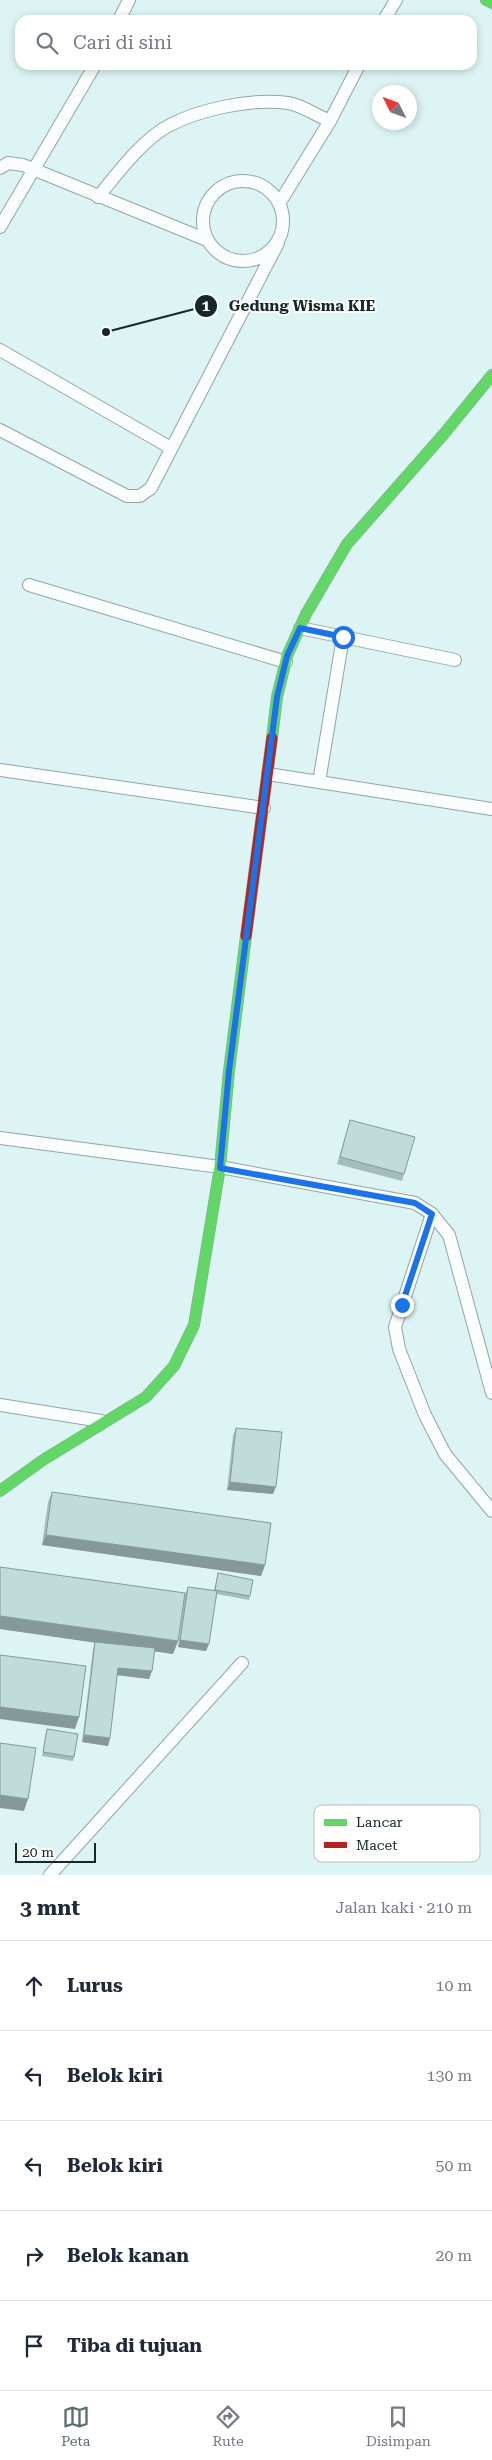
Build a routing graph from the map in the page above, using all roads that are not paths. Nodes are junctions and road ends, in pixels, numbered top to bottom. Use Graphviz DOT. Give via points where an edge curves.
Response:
graph roads {
  1 [pos="129,0"];
  2 [pos="396,0"];
  3 [pos="486,0"];
  4 [pos="492,3"];
  5 [pos="122,15"];
  6 [pos="387,15"];
  7 [pos="92,70"];
  8 [pos="356,70"];
  9 [pos="330,122"];
  10 [pos="0,168"];
  11 [pos="33,169"];
  12 [pos="98,197"];
  13 [pos="280,202"];
  14 [pos="0,227"];
  15 [pos="206,240"];
  16 [pos="278,243"];
  17 [pos="0,350"];
  18 [pos="492,375"];
  19 [pos="0,430"];
  20 [pos="171,448"];
  21 [pos="29,585"];
  22 [pos="300,628"];
  23 [pos="343,637"];
  24 [pos="454,660"];
  25 [pos="286,662"];
  26 [pos="0,770"];
  27 [pos="268,774"];
  28 [pos="319,782"];
  29 [pos="264,808"];
  30 [pos="492,809"];
  31 [pos="0,1138"];
  32 [pos="220,1168"];
  33 [pos="432,1214"];
  34 [pos="492,1393"];
  35 [pos="0,1405"];
  36 [pos="106,1422"];
  37 [pos="0,1491"];
  38 [pos="492,1511"];
  39 [pos="242,1663"];
  40 [pos="50,1875"];
  1 -- 5 [label="lane"];
  2 -- 6 [label="lane"];
  3 -- 4 [label="street"];
  7 -- 11 [label="lane"];
  8 -- 9 [label="lane"];
  9 -- 12 [label="lane" via="289,103 245,103 207,111 167,126 134,154"];
  9 -- 13 [label="lane"];
  10 -- 11 [label="lane" via="15,163"];
  11 -- 12 [label="lane"];
  11 -- 14 [label="lane"];
  12 -- 15 [label="lane"];
  13 -- 15 [label="lane" via="266,186 245,180 224,184 208,199 202,219"];
  13 -- 16 [label="lane" via="284,222"];
  15 -- 16 [label="lane" via="221,256 241,262 262,257"];
  16 -- 20 [label="lane"];
  17 -- 20 [label="lane"];
  18 -- 22 [label="street" via="347,544"];
  19 -- 20 [label="lane" via="127,496 140,496 151,488"];
  21 -- 25 [label="lane"];
  22 -- 23 [label="lane"];
  22 -- 25 [label="street"];
  23 -- 24 [label="lane"];
  23 -- 28 [label="lane"];
  25 -- 27 [label="street" via="277,697"];
  26 -- 29 [label="lane"];
  27 -- 28 [label="lane"];
  27 -- 29 [label="street"];
  28 -- 30 [label="lane"];
  29 -- 32 [label="street" via="229,1071"];
  31 -- 32 [label="lane"];
  32 -- 33 [label="lane" via="415,1203"];
  32 -- 36 [label="street" via="194,1324 174,1366 146,1397"];
  33 -- 34 [label="lane" via="449,1235"];
  33 -- 38 [label="lane" via="395,1327 399,1349 445,1454"];
  35 -- 36 [label="lane"];
  36 -- 37 [label="street" via="43,1460"];
  39 -- 40 [label="lane"];
}
